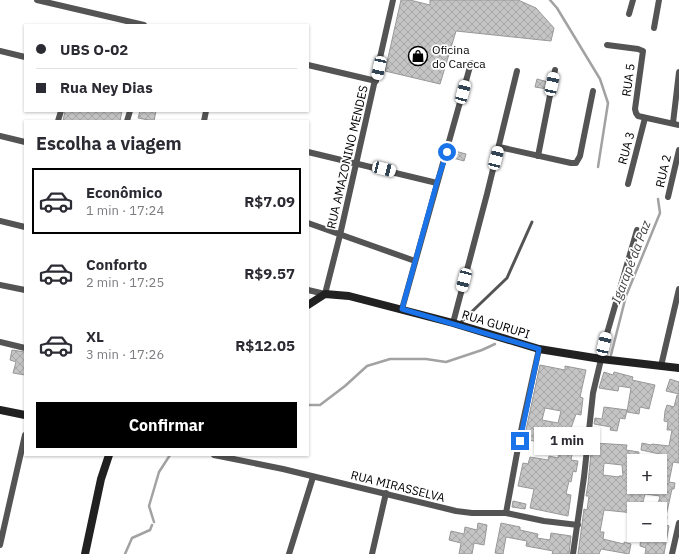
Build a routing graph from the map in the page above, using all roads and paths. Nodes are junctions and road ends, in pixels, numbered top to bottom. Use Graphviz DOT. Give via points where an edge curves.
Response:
graph roads {
  1 [pos="37,0"];
  2 [pos="393,0"];
  3 [pos="633,0"];
  4 [pos="659,0"];
  5 [pos="630,14"];
  6 [pos="140,24"];
  7 [pos="654,28"];
  8 [pos="607,45"];
  9 [pos="0,51"];
  10 [pos="24,57"];
  11 [pos="471,63"];
  12 [pos="309,65"];
  13 [pos="555,70"];
  14 [pos="517,71"];
  15 [pos="679,72"];
  16 [pos="376,81"];
  17 [pos="593,91"];
  18 [pos="645,118"];
  19 [pos="676,124"];
  20 [pos="0,136"];
  21 [pos="24,142"];
  22 [pos="499,146"];
  23 [pos="679,150"];
  24 [pos="309,152"];
  25 [pos="538,156"];
  26 [pos="357,163"];
  27 [pos="437,182"];
  28 [pos="628,184"];
  29 [pos="668,197"];
  30 [pos="0,221"];
  31 [pos="532,222"];
  32 [pos="309,223"];
  33 [pos="24,227"];
  34 [pos="637,230"];
  35 [pos="340,235"];
  36 [pos="415,261"];
  37 [pos="0,284"];
  38 [pos="679,289"];
  39 [pos="24,290"];
  40 [pos="309,290"];
  41 [pos="325,294"];
  42 [pos="309,305"];
  43 [pos="402,309"];
  44 [pos="456,324"];
  45 [pos="0,342"];
  46 [pos="24,348"];
  47 [pos="539,349"];
  48 [pos="601,359"];
  49 [pos="661,366"];
  50 [pos="679,368"];
  51 [pos="0,410"];
  52 [pos="24,415"];
  53 [pos="24,439"];
  54 [pos="109,456"];
  55 [pos="219,456"];
  56 [pos="313,477"];
  57 [pos="386,493"];
  58 [pos="506,513"];
  59 [pos="679,523"];
  60 [pos="578,525"];
  61 [pos="0,546"];
  62 [pos="85,554"];
  63 [pos="289,554"];
  64 [pos="372,554"];
  65 [pos="573,554"];
  66 [pos="672,554"];
  1 -- 6 [label="street"];
  2 -- 16 [label="street, RUA AMAZONINO MENDES"];
  3 -- 5 [label="street"];
  4 -- 7 [label="street"];
  8 -- 18 [label="street, RUA 5" via="643,51 635,109 638,116"];
  9 -- 10 [label="street"];
  11 -- 27 [label="street"];
  12 -- 16 [label="street"];
  13 -- 25 [label="street"];
  14 -- 22 [label="street"];
  15 -- 19 [label="street"];
  16 -- 26 [label="street, RUA AMAZONINO MENDES"];
  17 -- 25 [label="street" via="578,160 571,163"];
  18 -- 19 [label="street"];
  18 -- 28 [label="street, RUA 3"];
  20 -- 21 [label="street"];
  22 -- 25 [label="street"];
  22 -- 44 [label="street"];
  23 -- 29 [label="street, RUA 2"];
  24 -- 26 [label="street"];
  26 -- 27 [label="street"];
  26 -- 35 [label="street, RUA AMAZONINO MENDES"];
  27 -- 36 [label="street"];
  30 -- 33 [label="street"];
  31 -- 44 [label="lane" via="507,278"];
  32 -- 35 [label="street"];
  34 -- 48 [label="street"];
  35 -- 36 [label="street"];
  35 -- 41 [label="street, RUA AMAZONINO MENDES"];
  36 -- 43 [label="street"];
  37 -- 39 [label="street"];
  38 -- 49 [label="street"];
  40 -- 41 [label="street, RUA GURUPI"];
  41 -- 42 [label="street"];
  41 -- 43 [label="street, RUA GURUPI" via="349,296"];
  43 -- 44 [label="street, RUA GURUPI"];
  44 -- 47 [label="street, RUA GURUPI"];
  45 -- 46 [label="street"];
  47 -- 48 [label="street, RUA GURUPI"];
  47 -- 58 [label="street"];
  48 -- 49 [label="street, RUA GURUPI"];
  48 -- 60 [label="street" via="593,393"];
  49 -- 50 [label="street, RUA GURUPI"];
  51 -- 52 [label="street"];
  53 -- 61 [label="street"];
  54 -- 62 [label="street"];
  55 -- 56 [label="street, RUA MIRASSELVA"];
  56 -- 57 [label="street, RUA MIRASSELVA"];
  56 -- 63 [label="street"];
  57 -- 58 [label="street, RUA MIRASSELVA" via="456,511"];
  57 -- 64 [label="street"];
  58 -- 60 [label="street, RUA MIRASSELVA"];
  59 -- 66 [label="street"];
  60 -- 65 [label="street"];
}
